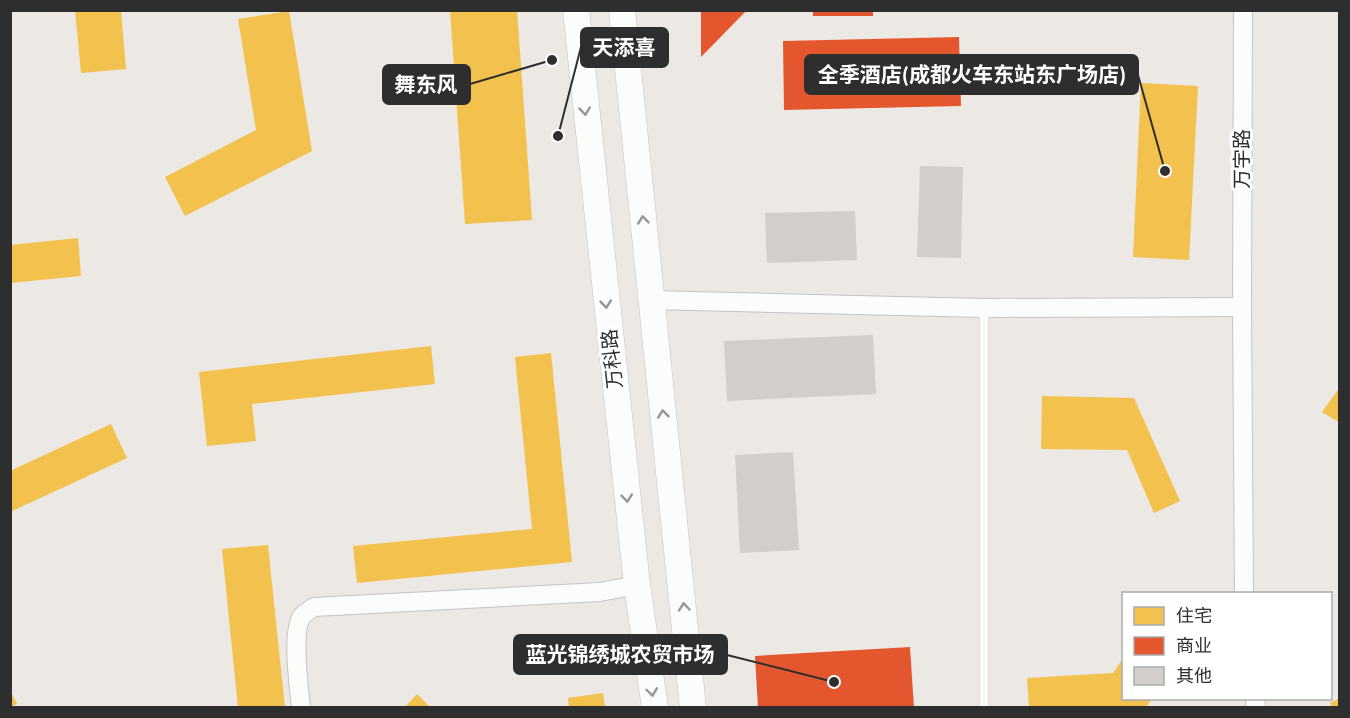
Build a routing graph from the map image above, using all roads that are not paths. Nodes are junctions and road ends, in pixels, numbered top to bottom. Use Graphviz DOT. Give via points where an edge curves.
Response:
graph roads {
  1 [pos="576,10"];
  2 [pos="622,10"];
  3 [pos="1243,10"];
  4 [pos="651,300"];
  5 [pos="1242,307"];
  6 [pos="984,308"];
  7 [pos="636,585"];
  8 [pos="1244,592"];
  9 [pos="1252,592"];
  10 [pos="301,708"];
  11 [pos="654,708"];
  12 [pos="693,708"];
  13 [pos="984,708"];
  1 -- 7 [label="main road, 万科路, one-way"];
  4 -- 2 [label="main road, one-way"];
  3 -- 5 [label="street, 万宇路"];
  4 -- 6 [label="street"];
  12 -- 4 [label="main road, one-way"];
  5 -- 6 [label="street"];
  5 -- 8 [label="street, 万宇路"];
  5 -- 9 [label="street, 万宇路"];
  6 -- 13 [label="lane"];
  7 -- 10 [label="street" via="600,592 314,607 302,616 297,630"];
  7 -- 11 [label="main road, 万科路, one-way"];
}
